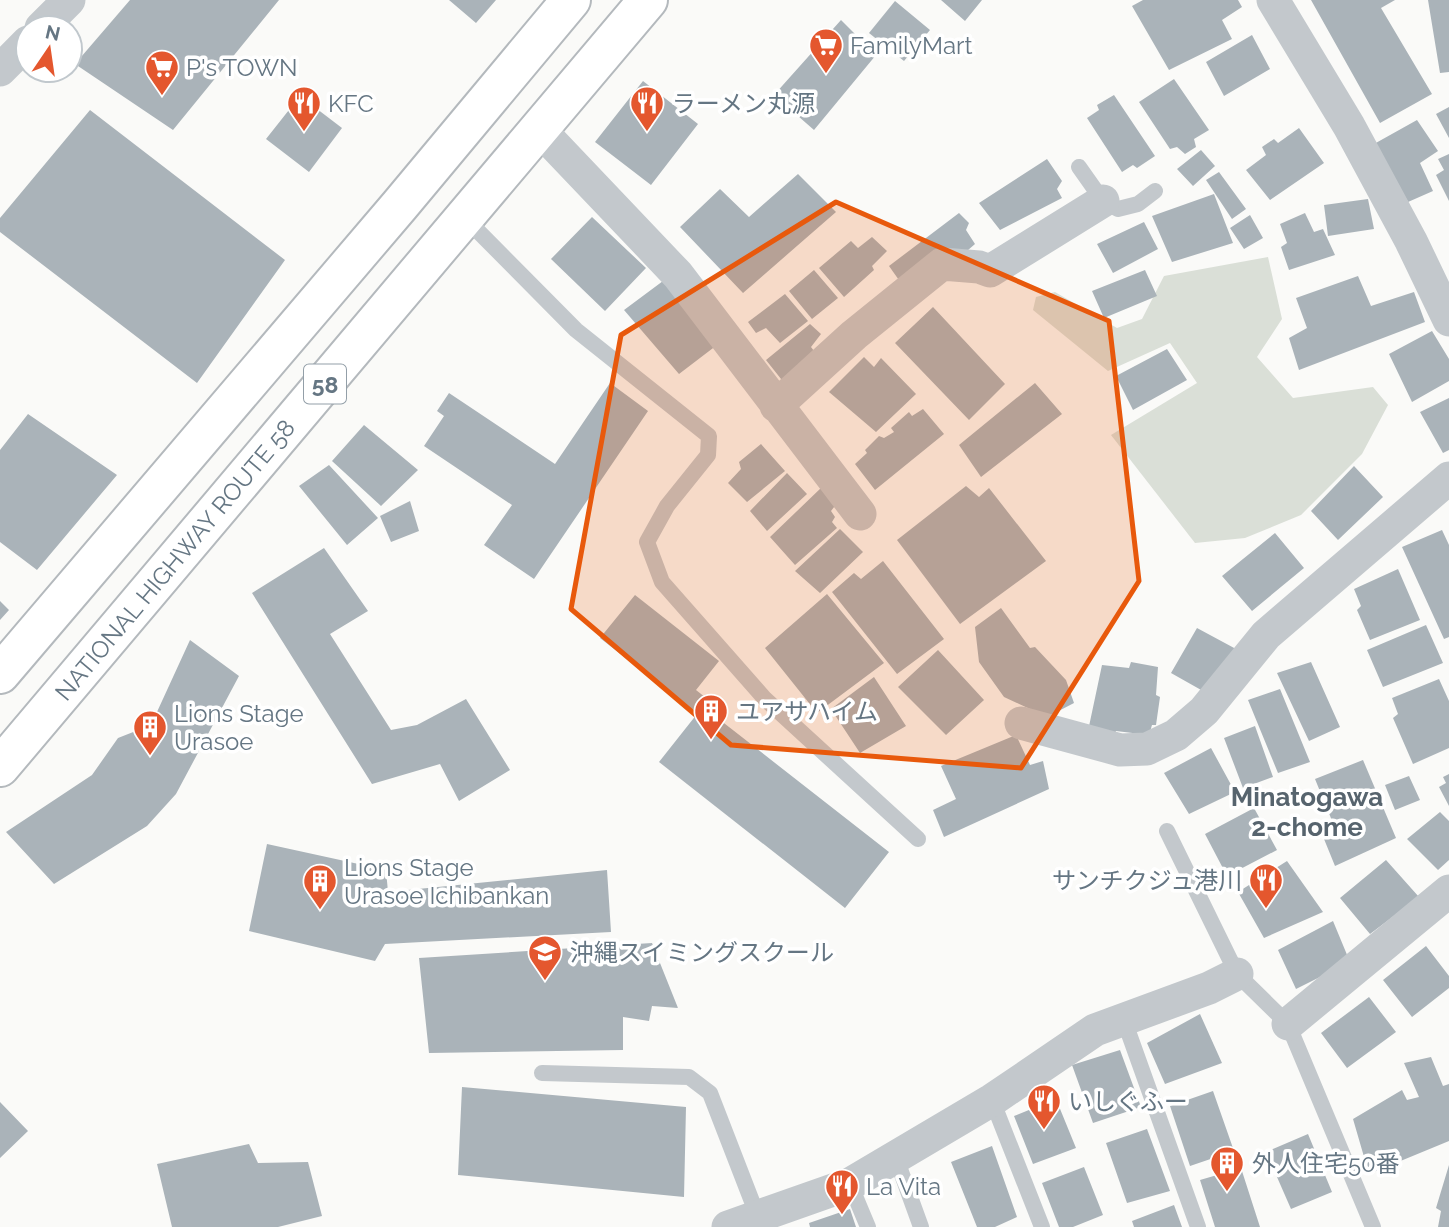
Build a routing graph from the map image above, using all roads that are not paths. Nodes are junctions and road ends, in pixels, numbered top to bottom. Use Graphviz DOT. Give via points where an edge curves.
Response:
graph roads {
  1 [pos="69,0"];
  2 [pos="571,0"];
  3 [pos="649,0"];
  4 [pos="1273,0"];
  5 [pos="55,14"];
  6 [pos="14,56"];
  7 [pos="0,71"];
  8 [pos="540,130"];
  9 [pos="1079,167"];
  10 [pos="1155,191"];
  11 [pos="1103,201"];
  12 [pos="466,218"];
  13 [pos="1449,320"];
  14 [pos="776,406"];
  15 [pos="1449,478"];
  16 [pos="860,514"];
  17 [pos="0,674"];
  18 [pos="1021,723"];
  19 [pos="0,767"];
  20 [pos="1167,831"];
  21 [pos="918,838"];
  22 [pos="1449,891"];
  23 [pos="1237,974"];
  24 [pos="1124,1020"];
  25 [pos="1289,1024"];
  26 [pos="542,1073"];
  27 [pos="992,1100"];
  28 [pos="896,1158"];
  29 [pos="850,1184"];
  30 [pos="743,1222"];
  31 [pos="868,1227"];
  32 [pos="921,1227"];
  33 [pos="1042,1227"];
  34 [pos="1198,1227"];
  35 [pos="1373,1227"];
  1 -- 5 [label="street"];
  2 -- 17 [label="highway, 58"];
  3 -- 8 [label="highway, NATIONAL HIGHWAY ROUTE 58 / 58"];
  4 -- 13 [label="street" via="1349,126"];
  6 -- 7 [label="street"];
  8 -- 12 [label="highway, NATIONAL HIGHWAY ROUTE 58 / 58"];
  8 -- 14 [label="street" via="678,275"];
  9 -- 11 [label="lane"];
  10 -- 11 [label="lane" via="1138,204 1118,209"];
  11 -- 14 [label="street" via="990,271 942,264"];
  12 -- 19 [label="highway, NATIONAL HIGHWAY ROUTE 58 / 58"];
  12 -- 21 [label="lane" via="576,330 709,436 708,455 667,506 647,542 662,582 765,699"];
  14 -- 16 [label="street"];
  15 -- 18 [label="street" via="1266,635 1204,711 1175,735 1147,749 1120,750"];
  20 -- 23 [label="lane"];
  22 -- 25 [label="street"];
  23 -- 24 [label="street"];
  23 -- 25 [label="lane"];
  24 -- 27 [label="street" via="1095,1030"];
  24 -- 34 [label="lane"];
  25 -- 35 [label="lane"];
  26 -- 30 [label="lane" via="689,1077 710,1093"];
  27 -- 28 [label="street"];
  27 -- 33 [label="lane"];
  28 -- 29 [label="street"];
  28 -- 32 [label="lane"];
  29 -- 30 [label="street"];
  29 -- 31 [label="lane"];
}
